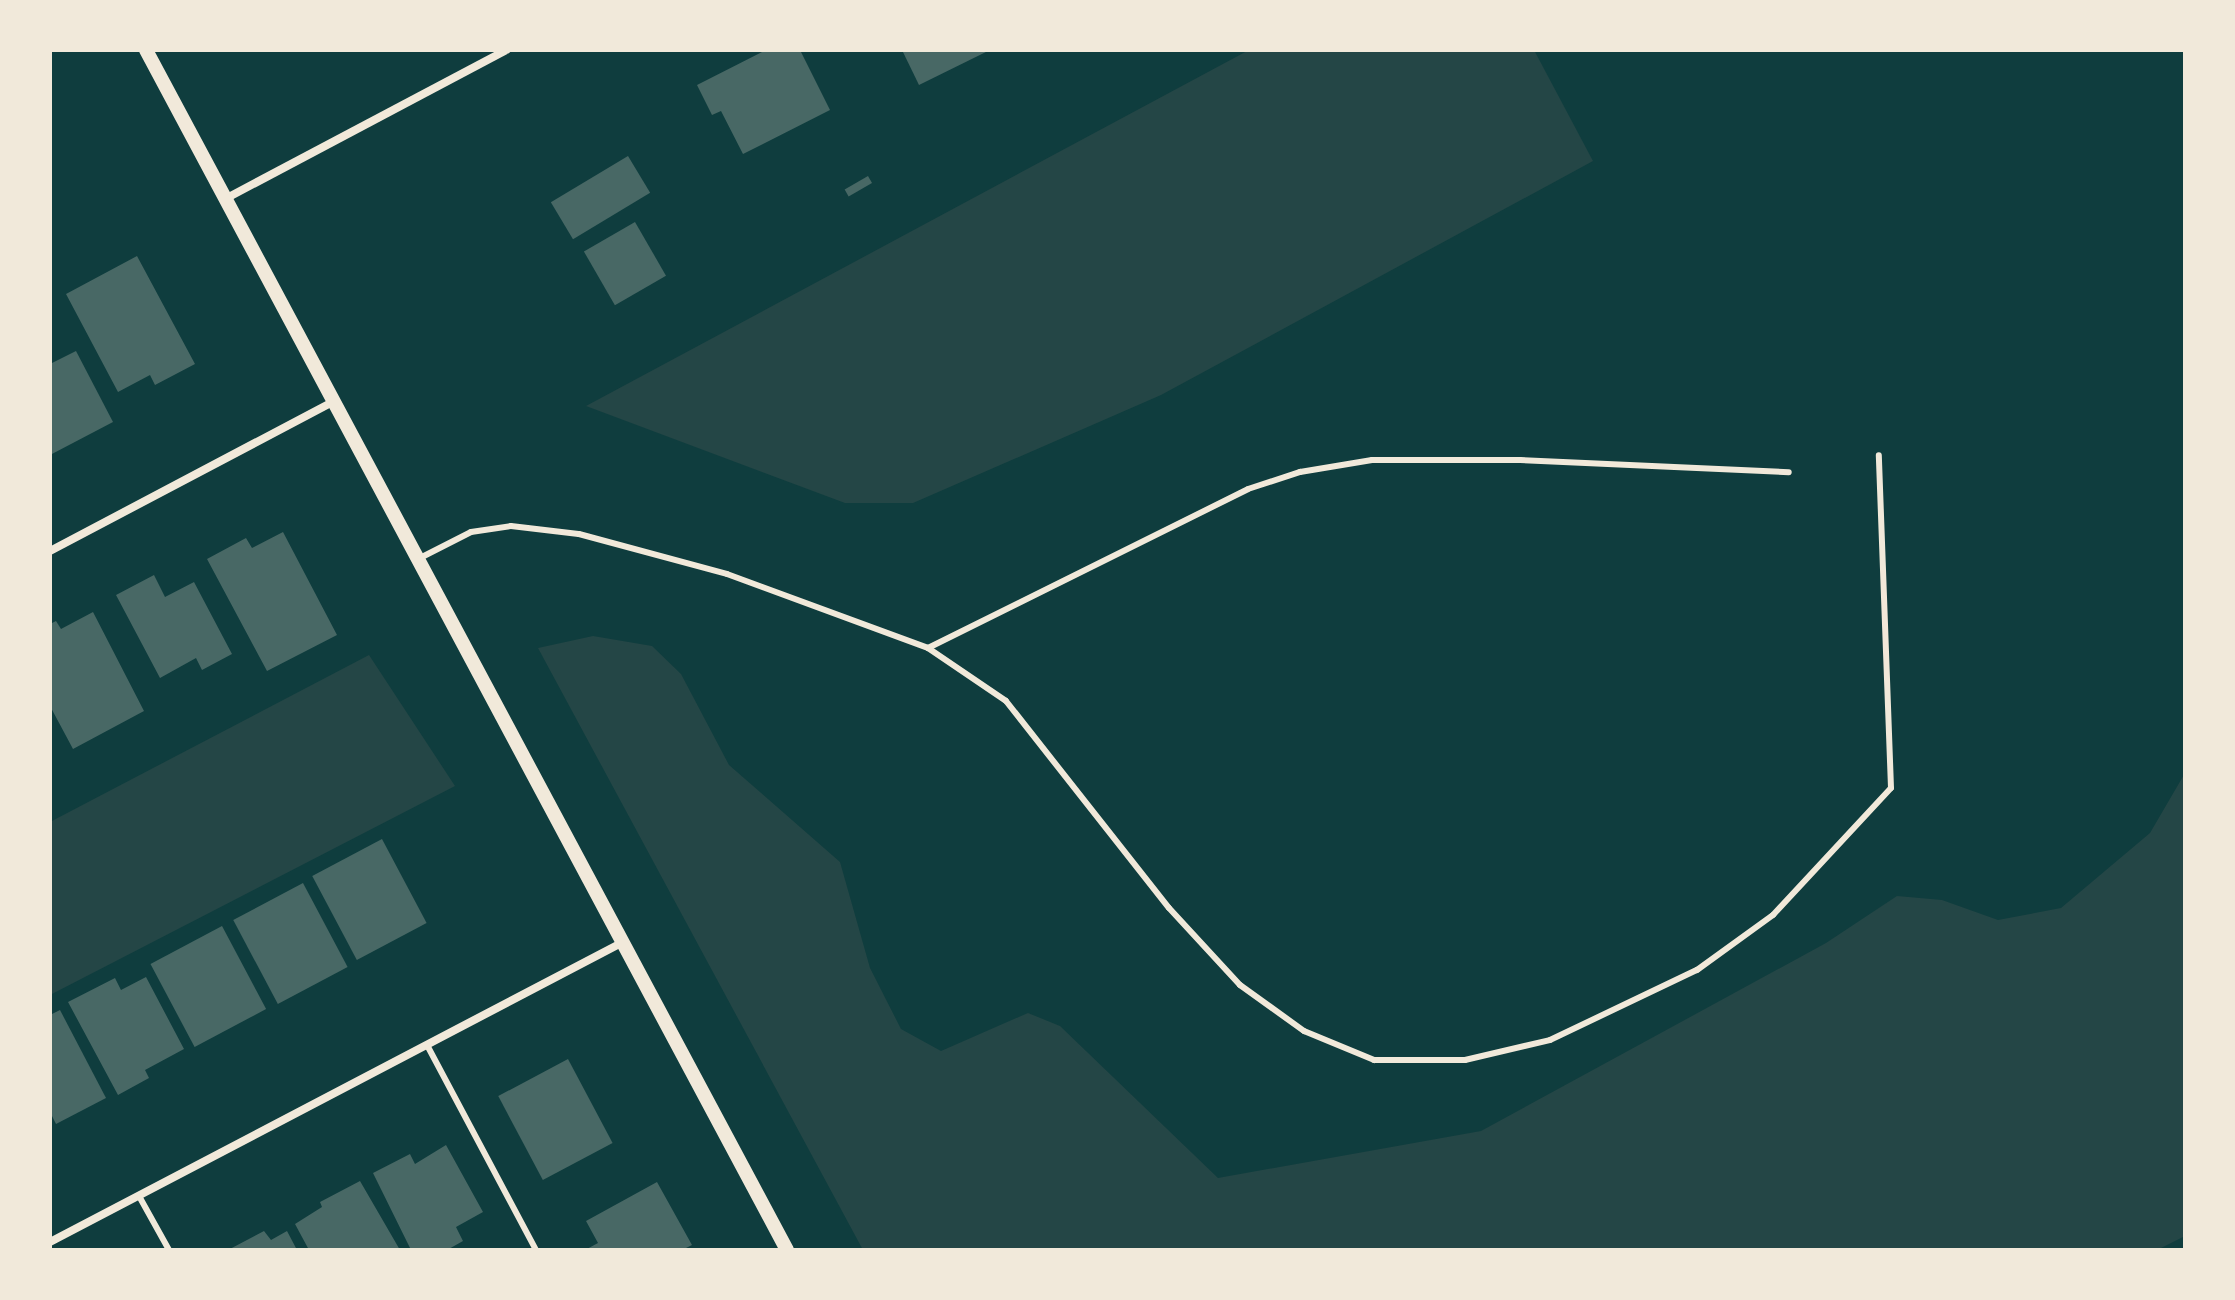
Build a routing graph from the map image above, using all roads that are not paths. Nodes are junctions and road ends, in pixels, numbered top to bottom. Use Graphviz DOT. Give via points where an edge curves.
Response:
graph roads {
  1 [pos="146,50"];
  2 [pos="507,50"];
  3 [pos="225,199"];
  4 [pos="333,402"];
  5 [pos="1879,455"];
  6 [pos="1789,472"];
  7 [pos="50,551"];
  8 [pos="418,559"];
  9 [pos="928,648"];
  10 [pos="623,942"];
  11 [pos="427,1045"];
  12 [pos="139,1196"];
  13 [pos="50,1242"];
  14 [pos="169,1250"];
  15 [pos="536,1250"];
  16 [pos="787,1250"];
  1 -- 3 [label="street"];
  2 -- 3 [label="street"];
  3 -- 4 [label="street"];
  4 -- 7 [label="street"];
  4 -- 8 [label="street"];
  5 -- 9 [label="lane" via="1891,788 1773,915 1697,970 1550,1040 1465,1060 1374,1060 1304,1031 1240,985 1169,908 1006,701"];
  6 -- 9 [label="lane" via="1520,460 1372,460 1300,472 1248,489"];
  8 -- 9 [label="lane" via="471,532 511,526 579,534 727,574"];
  8 -- 10 [label="street"];
  10 -- 11 [label="street"];
  10 -- 16 [label="street"];
  11 -- 12 [label="street"];
  11 -- 15 [label="lane"];
  12 -- 13 [label="street"];
  12 -- 14 [label="lane"];
}
